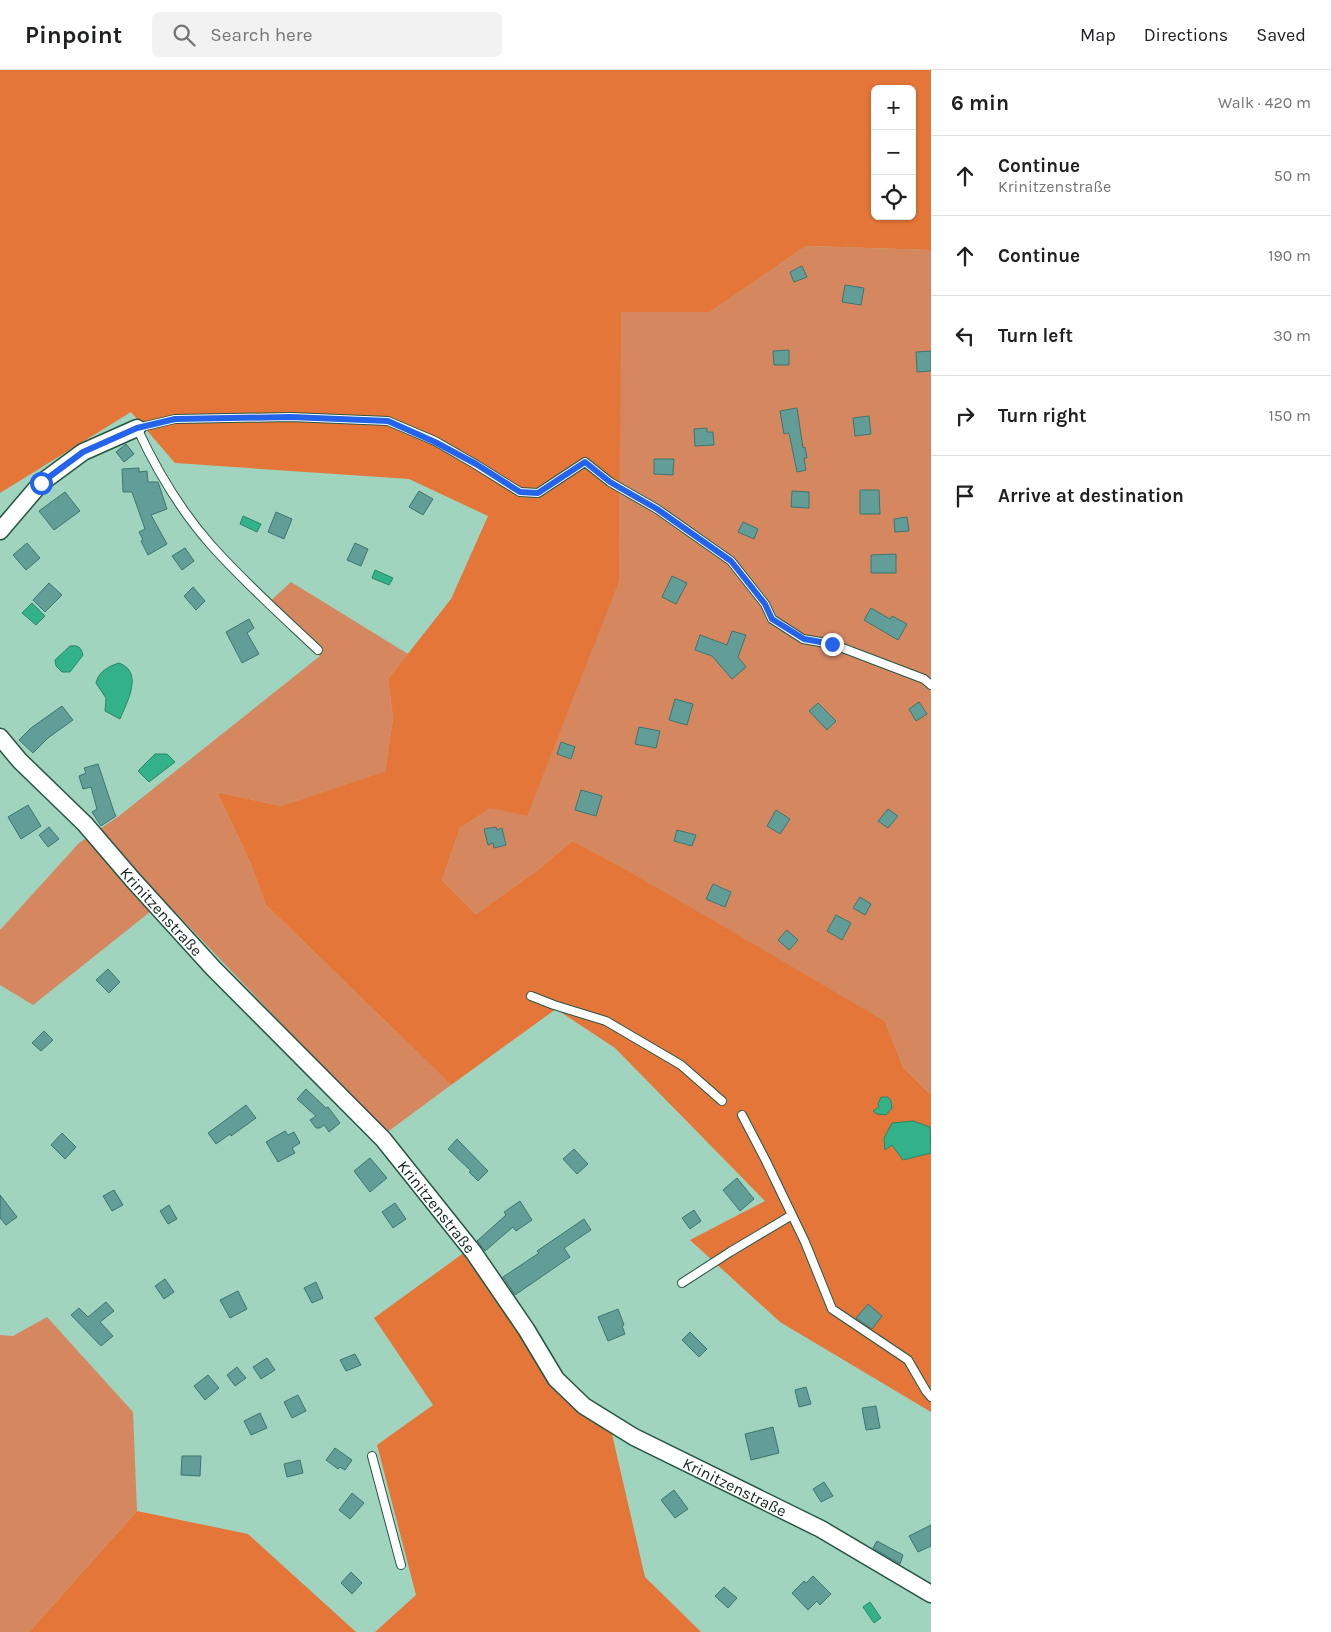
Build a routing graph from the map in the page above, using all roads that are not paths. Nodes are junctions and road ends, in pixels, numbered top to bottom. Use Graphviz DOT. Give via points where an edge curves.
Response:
graph roads {
  1 [pos="137,428"];
  2 [pos="0,531"];
  3 [pos="318,650"];
  4 [pos="931,685"];
  5 [pos="0,737"];
  6 [pos="531,996"];
  7 [pos="722,1101"];
  8 [pos="742,1115"];
  9 [pos="792,1216"];
  10 [pos="682,1284"];
  11 [pos="931,1396"];
  12 [pos="372,1456"];
  13 [pos="401,1564"];
  14 [pos="931,1594"];
  1 -- 2 [label="street" via="83,452 41,483"];
  1 -- 3 [label="lane" via="152,462 209,543 246,583"];
  1 -- 4 [label="lane" via="175,419 291,417 388,421 476,464 520,492 538,493 585,462 610,482 657,509 731,561 765,604 772,619 804,639 832,644 924,679"];
  5 -- 14 [label="street, Krinitzenstraße" via="85,824 214,968 383,1139 474,1253 556,1379 584,1406 634,1437 821,1530"];
  6 -- 7 [label="lane" via="606,1021 681,1065"];
  8 -- 9 [label="lane"];
  9 -- 10 [label="lane"];
  9 -- 11 [label="lane" via="832,1309 908,1360"];
  12 -- 13 [label="lane"];
}
